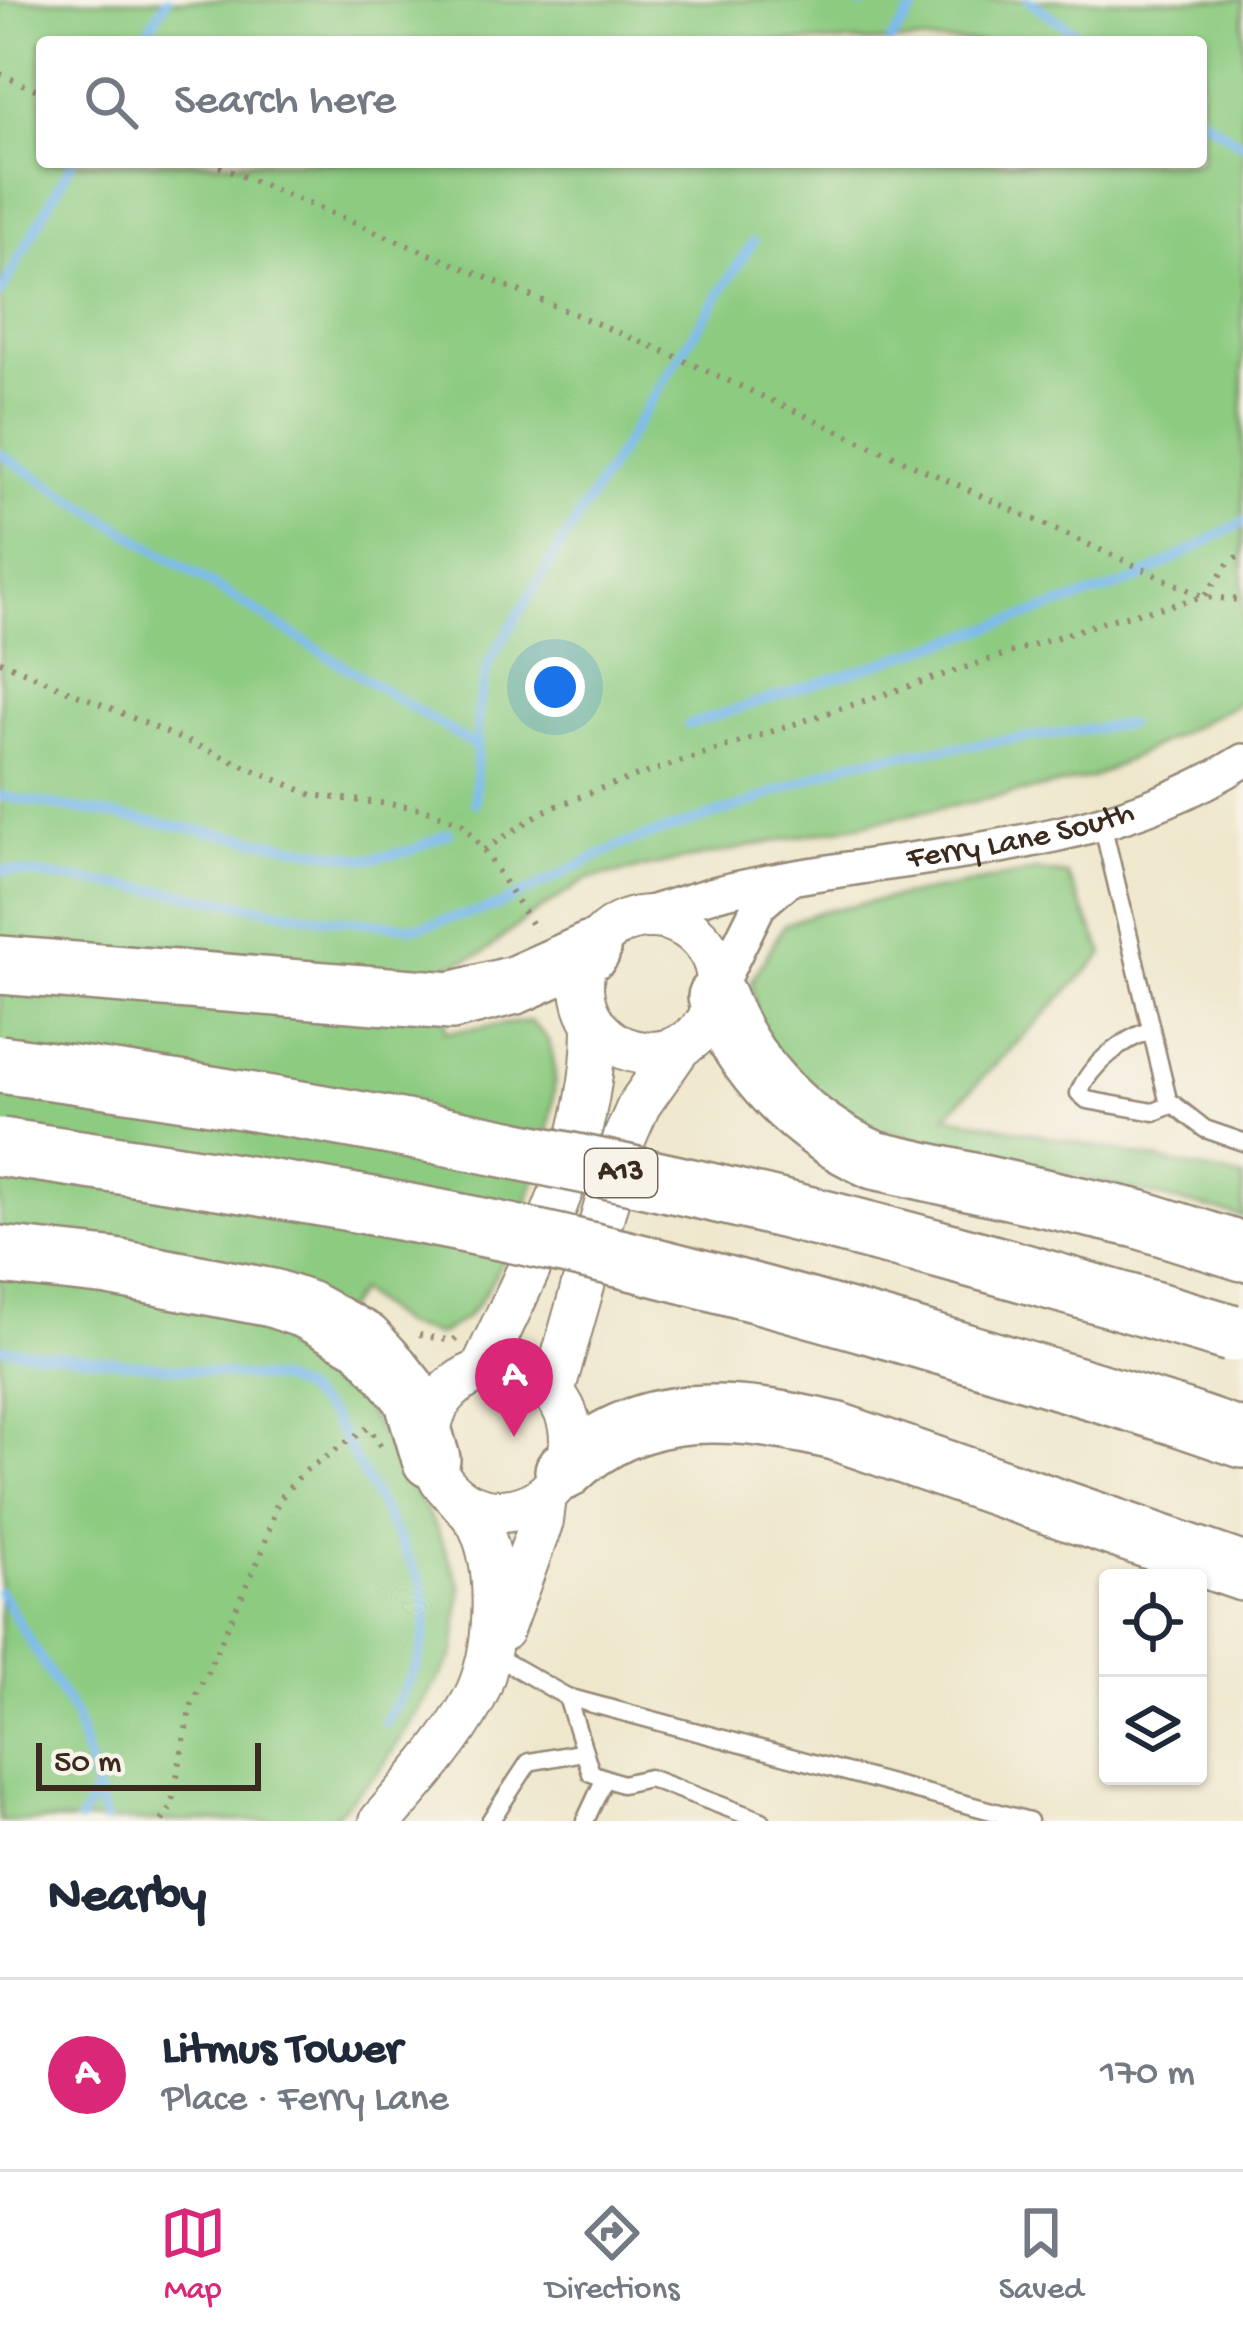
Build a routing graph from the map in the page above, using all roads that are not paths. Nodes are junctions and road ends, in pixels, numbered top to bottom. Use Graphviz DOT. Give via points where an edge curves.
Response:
graph roads {
  1 [pos="1243,761"];
  2 [pos="1102,823"];
  3 [pos="789,880"];
  4 [pos="608,936"];
  5 [pos="0,965"];
  6 [pos="717,993"];
  7 [pos="594,1024"];
  8 [pos="1151,1030"];
  9 [pos="681,1045"];
  10 [pos="0,1064"];
  11 [pos="1171,1105"];
  12 [pos="1243,1142"];
  13 [pos="0,1147"];
  14 [pos="1243,1252"];
  15 [pos="0,1255"];
  16 [pos="1237,1335"];
  17 [pos="481,1371"];
  18 [pos="553,1392"];
  19 [pos="1243,1438"];
  20 [pos="444,1478"];
  21 [pos="554,1484"];
  22 [pos="1243,1572"];
  23 [pos="488,1651"];
  24 [pos="568,1696"];
  25 [pos="584,1752"];
  26 [pos="605,1778"];
  27 [pos="381,1821"];
  28 [pos="490,1821"];
  29 [pos="585,1821"];
  30 [pos="762,1821"];
  31 [pos="1029,1821"];
  1 -- 2 [label="street, Ferry Lane South"];
  2 -- 3 [label="street, Ferry Lane South"];
  2 -- 8 [label="lane"];
  3 -- 4 [label="street, Ferry Lane South" via="731,890"];
  3 -- 6 [label="street" via="759,904"];
  4 -- 5 [label="highway" via="515,985 451,1001"];
  4 -- 6 [label="street" via="647,916 689,929 706,945"];
  4 -- 7 [label="street" via="581,988"];
  6 -- 9 [label="street" via="698,1033"];
  6 -- 14 [label="highway" via="729,1030 757,1069 844,1147"];
  7 -- 9 [label="street" via="624,1048 663,1052"];
  7 -- 17 [label="street" via="584,1126"];
  8 -- 11 [label="lane"];
  8 -- 11 [label="lane" via="1127,1038 1079,1093 1154,1112"];
  9 -- 18 [label="street" via="625,1137"];
  10 -- 16 [label="highway, A13, bridge" via="415,1130 698,1189"];
  11 -- 12 [label="lane" via="1205,1130"];
  13 -- 19 [label="highway, bridge" via="298,1192 581,1249 976,1355"];
  15 -- 20 [label="highway" via="109,1267 307,1310 364,1341 390,1369 413,1398"];
  17 -- 18 [label="street" via="520,1372"];
  17 -- 20 [label="street" via="460,1381 433,1415 429,1437"];
  18 -- 21 [label="street" via="571,1430 571,1451"];
  20 -- 21 [label="street" via="478,1508 501,1511 524,1507"];
  20 -- 23 [label="street" via="479,1524 492,1572"];
  21 -- 22 [label="highway" via="600,1440 661,1420 736,1412 835,1431"];
  21 -- 23 [label="street" via="507,1623"];
  23 -- 24 [label="lane"];
  23 -- 27 [label="street" via="474,1700"];
  24 -- 25 [label="lane"];
  24 -- 31 [label="lane"];
  25 -- 26 [label="lane" via="591,1773"];
  25 -- 28 [label="lane" via="529,1762"];
  26 -- 29 [label="lane"];
  26 -- 30 [label="lane" via="649,1778"];
}
